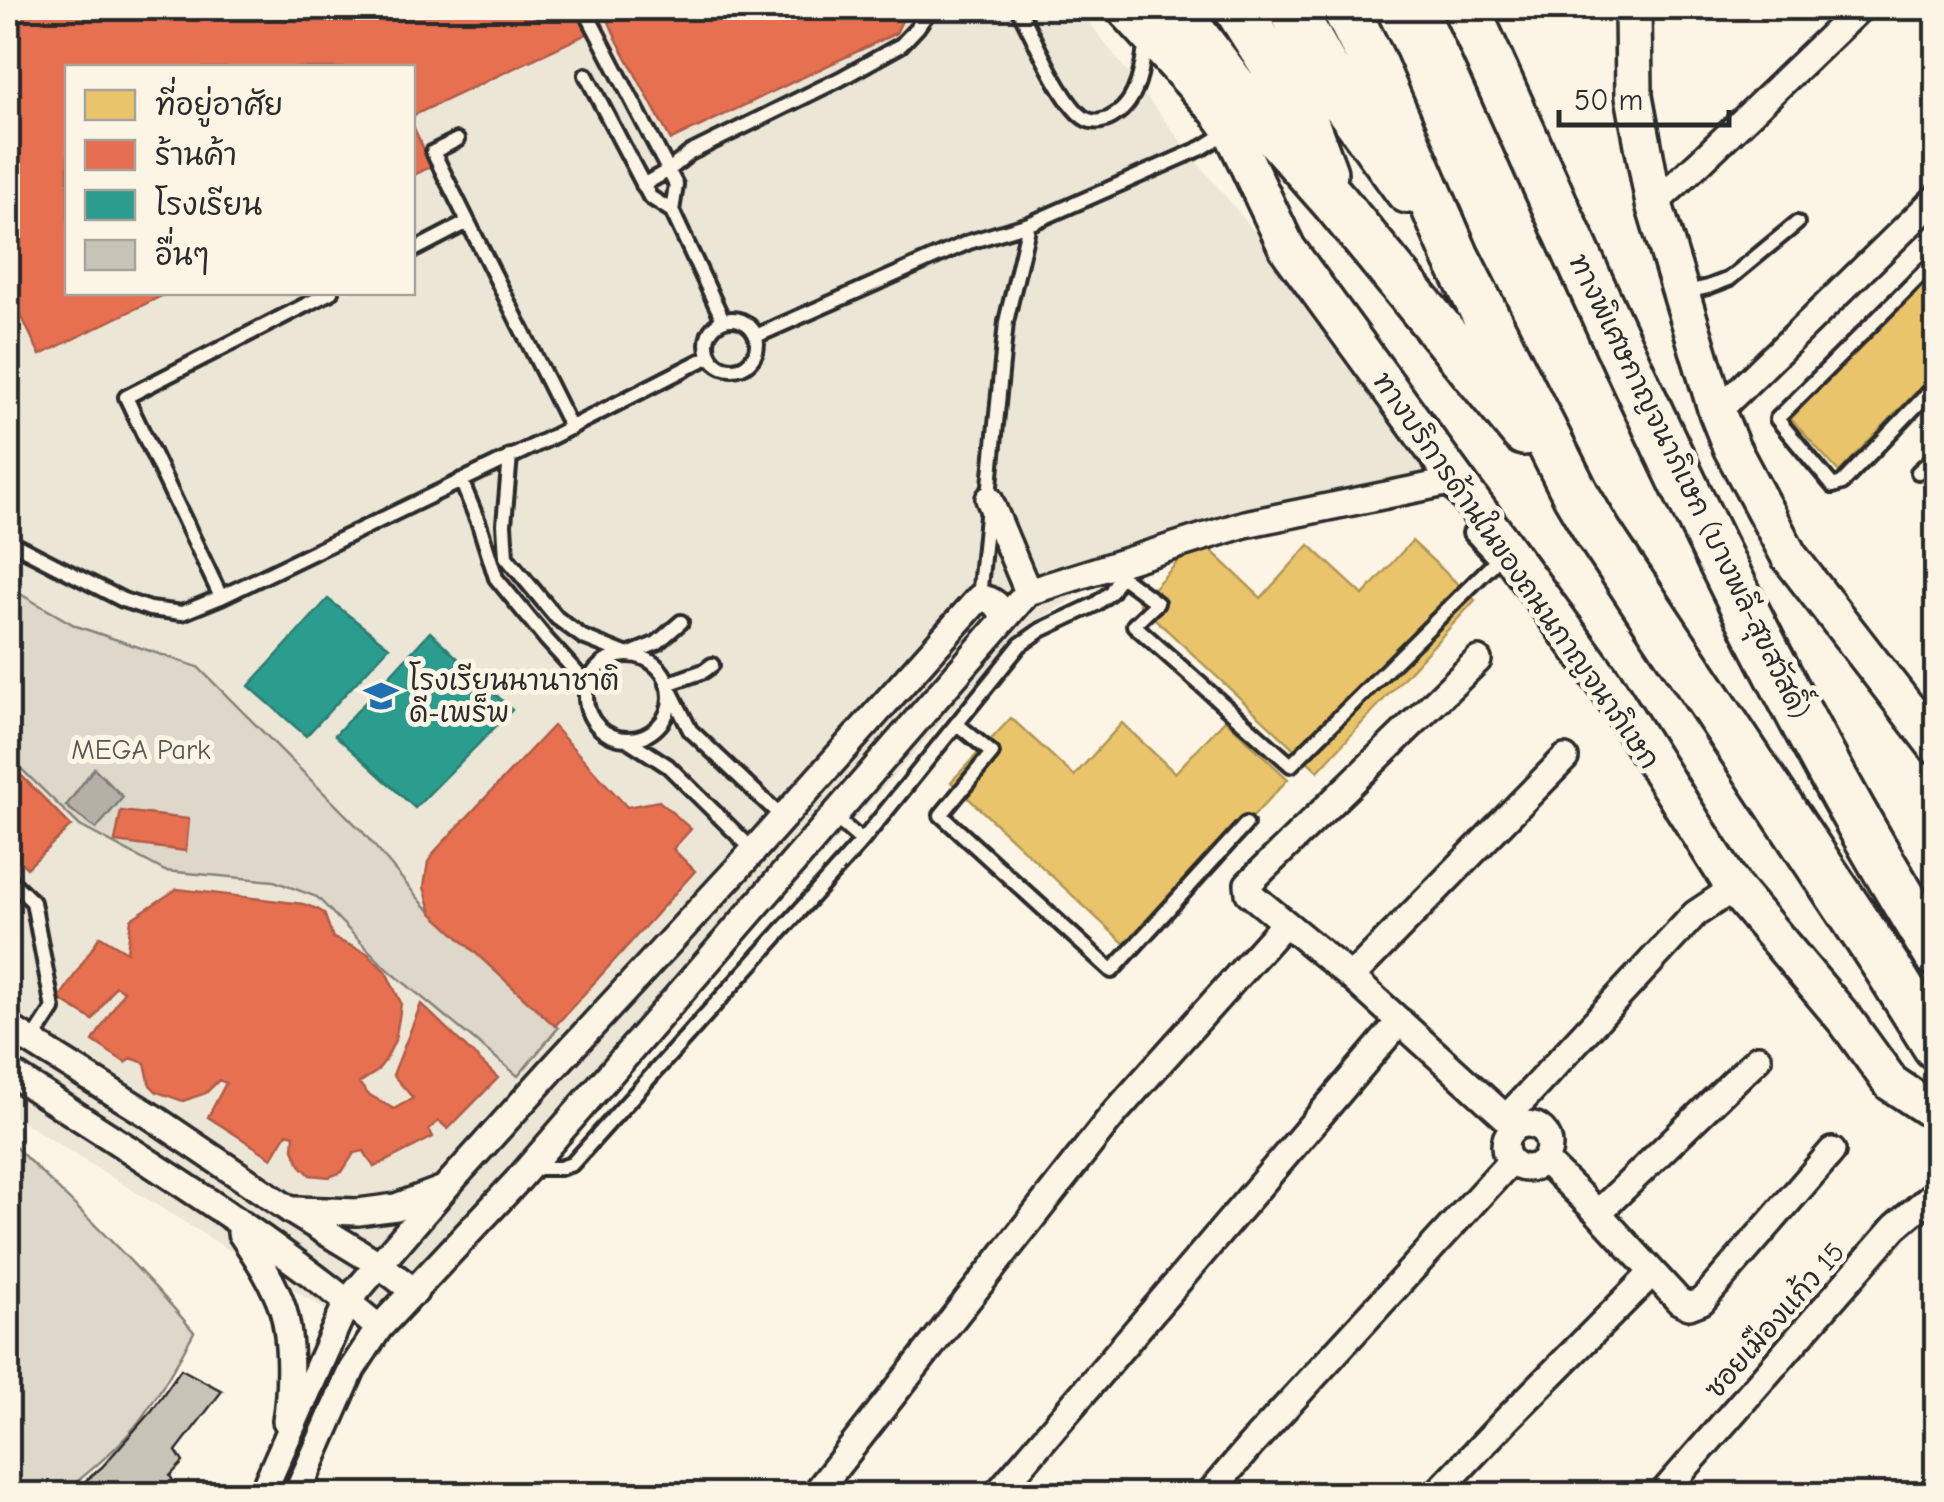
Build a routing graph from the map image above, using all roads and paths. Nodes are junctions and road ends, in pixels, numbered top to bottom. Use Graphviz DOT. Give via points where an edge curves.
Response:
graph roads {
  1 [pos="584,8"];
  2 [pos="930,8"];
  3 [pos="1018,8"];
  4 [pos="1237,8"];
  5 [pos="1291,8"];
  6 [pos="1344,8"];
  7 [pos="1466,8"];
  8 [pos="1633,8"];
  9 [pos="1860,8"];
  10 [pos="1148,16"];
  11 [pos="586,75"];
  12 [pos="1231,130"];
  13 [pos="457,140"];
  14 [pos="670,170"];
  15 [pos="643,184"];
  16 [pos="1936,198"];
  17 [pos="1336,203"];
  18 [pos="1654,204"];
  19 [pos="672,211"];
  20 [pos="468,222"];
  21 [pos="1797,222"];
  22 [pos="1028,224"];
  23 [pos="415,249"];
  24 [pos="1456,256"];
  25 [pos="1936,260"];
  26 [pos="1681,294"];
  27 [pos="325,295"];
  28 [pos="723,320"];
  29 [pos="756,336"];
  30 [pos="710,356"];
  31 [pos="1936,385"];
  32 [pos="1716,412"];
  33 [pos="571,428"];
  34 [pos="510,456"];
  35 [pos="1936,456"];
  36 [pos="1918,472"];
  37 [pos="460,480"];
  38 [pos="1455,481"];
  39 [pos="1576,495"];
  40 [pos="989,499"];
  41 [pos="1470,533"];
  42 [pos="8,541"];
  43 [pos="1125,568"];
  44 [pos="1028,592"];
  45 [pos="221,598"];
  46 [pos="979,598"];
  47 [pos="1003,620"];
  48 [pos="681,622"];
  49 [pos="628,656"];
  50 [pos="1478,660"];
  51 [pos="712,665"];
  52 [pos="668,684"];
  53 [pos="588,685"];
  54 [pos="956,724"];
  55 [pos="628,740"];
  56 [pos="1936,746"];
  57 [pos="1564,758"];
  58 [pos="833,816"];
  59 [pos="782,817"];
  60 [pos="1246,824"];
  61 [pos="862,842"];
  62 [pos="753,850"];
  63 [pos="8,878"];
  64 [pos="1734,888"];
  65 [pos="1284,924"];
  66 [pos="1936,953"];
  67 [pos="1351,977"];
  68 [pos="1400,1021"];
  69 [pos="8,1028"];
  70 [pos="32,1042"];
  71 [pos="1936,1046"];
  72 [pos="1758,1058"];
  73 [pos="8,1072"];
  74 [pos="1936,1113"];
  75 [pos="1512,1122"];
  76 [pos="1832,1151"];
  77 [pos="1544,1160"];
  78 [pos="1511,1161"];
  79 [pos="528,1168"];
  80 [pos="445,1188"];
  81 [pos="1936,1192"];
  82 [pos="290,1210"];
  83 [pos="1598,1213"];
  84 [pos="232,1218"];
  85 [pos="380,1264"];
  86 [pos="1652,1273"];
  87 [pos="415,1292"];
  88 [pos="348,1302"];
  89 [pos="378,1328"];
  90 [pos="281,1451"];
  91 [pos="262,1494"];
  92 [pos="297,1494"];
  93 [pos="815,1494"];
  94 [pos="997,1494"];
  95 [pos="1210,1494"];
  96 [pos="1436,1494"];
  97 [pos="1662,1494"];
  1 -- 14 [label="lane"];
  2 -- 14 [label="lane" via="900,45 690,153"];
  3 -- 10 [label="lane" via="1071,104 1099,122 1118,114 1131,96 1142,71"];
  4 -- 17 [label="highway" via="1298,104"];
  5 -- 24 [label="highway" via="1344,102"];
  6 -- 24 [label="highway"];
  7 -- 66 [label="highway, ทางพิเศษกาญจนาภิเษก (บางพลี-สุขสวัสดิ์)" via="1730,579 1828,770"];
  8 -- 18 [label="main road" via="1634,96"];
  9 -- 18 [label="street"];
  10 -- 12 [label="main road, ทางบริการด้านในของถนนกาญจนาภิเษก"];
  10 -- 17 [label="highway" via="1234,86"];
  11 -- 15 [label="lane"];
  12 -- 22 [label="lane"];
  12 -- 38 [label="main road, ทางบริการด้านในของถนนกาญจนาภิเษก" via="1287,248"];
  13 -- 20 [label="lane" via="433,152"];
  14 -- 15 [label="lane"];
  14 -- 19 [label="lane" via="676,185"];
  15 -- 19 [label="lane"];
  16 -- 32 [label="street"];
  17 -- 39 [label="highway"];
  18 -- 26 [label="main road"];
  19 -- 28 [label="lane"];
  20 -- 23 [label="lane"];
  20 -- 33 [label="lane"];
  21 -- 26 [label="lane" via="1729,279"];
  22 -- 29 [label="lane" via="970,242"];
  22 -- 40 [label="lane" via="1006,322"];
  24 -- 39 [label="highway"];
  25 -- 31 [label="lane" via="1777,419 1833,486"];
  26 -- 32 [label="main road"];
  27 -- 45 [label="lane" via="126,396"];
  28 -- 29 [label="lane" via="747,323"];
  28 -- 30 [label="lane" via="707,339"];
  29 -- 30 [label="lane" via="756,352 739,368 722,367"];
  30 -- 33 [label="lane"];
  32 -- 56 [label="main road" via="1788,556"];
  33 -- 34 [label="lane"];
  34 -- 37 [label="lane"];
  34 -- 49 [label="lane" via="506,557 558,618"];
  35 -- 36 [label="lane"];
  37 -- 45 [label="lane"];
  37 -- 53 [label="lane" via="496,578"];
  38 -- 43 [label="street" via="1245,524"];
  38 -- 64 [label="main road, ทางบริการด้านในของถนนกาญจนาภิเษก" via="1605,684"];
  39 -- 71 [label="highway"];
  40 -- 44 [label="street"];
  40 -- 46 [label="lane"];
  41 -- 43 [label="lane" via="1496,562 1291,765 1134,625 1157,603"];
  42 -- 45 [label="lane" via="150,609 182,613"];
  43 -- 44 [label="street"];
  43 -- 54 [label="lane" via="1096,604 1020,646"];
  44 -- 47 [label="street"];
  46 -- 47 [label="street" via="996,603"];
  46 -- 59 [label="street"];
  47 -- 58 [label="street"];
  48 -- 49 [label="lane" via="656,644"];
  49 -- 52 [label="lane" via="652,663"];
  49 -- 53 [label="lane" via="603,664"];
  50 -- 65 [label="street" via="1248,884 1249,894"];
  51 -- 52 [label="lane"];
  52 -- 55 [label="lane" via="662,722"];
  52 -- 59 [label="lane" via="690,730"];
  53 -- 55 [label="lane" via="594,722"];
  54 -- 60 [label="lane" via="992,753 941,815 1112,972"];
  54 -- 61 [label="lane"];
  55 -- 62 [label="lane" via="668,766"];
  57 -- 67 [label="street"];
  58 -- 61 [label="lane"];
  58 -- 79 [label="street"];
  59 -- 62 [label="street"];
  61 -- 79 [label="lane" via="572,1164"];
  62 -- 80 [label="street"];
  63 -- 70 [label="lane" via="33,902 53,1009"];
  64 -- 74 [label="main road, ทางบริการด้านในของถนนกาญจนาภิเษก" via="1891,1083"];
  64 -- 75 [label="street" via="1695,914"];
  65 -- 67 [label="street"];
  65 -- 93 [label="street" via="1112,1116"];
  67 -- 68 [label="street"];
  68 -- 75 [label="street"];
  68 -- 94 [label="street"];
  69 -- 70 [label="street"];
  70 -- 82 [label="street"];
  72 -- 83 [label="street"];
  73 -- 84 [label="street"];
  75 -- 77 [label="street" via="1544,1131"];
  75 -- 78 [label="street" via="1505,1143"];
  76 -- 86 [label="street" via="1702,1301 1679,1301"];
  77 -- 78 [label="street" via="1528,1168"];
  77 -- 83 [label="street"];
  78 -- 95 [label="street"];
  79 -- 87 [label="street"];
  80 -- 82 [label="street" via="396,1207"];
  80 -- 85 [label="street"];
  81 -- 97 [label="street, ซอยเมืองแก้ว 15" via="1895,1227"];
  82 -- 85 [label="street"];
  83 -- 86 [label="street"];
  84 -- 88 [label="street"];
  84 -- 90 [label="street" via="284,1313 290,1396"];
  85 -- 87 [label="street"];
  85 -- 88 [label="street"];
  86 -- 96 [label="street"];
  87 -- 89 [label="street"];
  88 -- 89 [label="street"];
  88 -- 90 [label="street"];
  89 -- 92 [label="street" via="352,1369"];
  90 -- 91 [label="street"];
}
